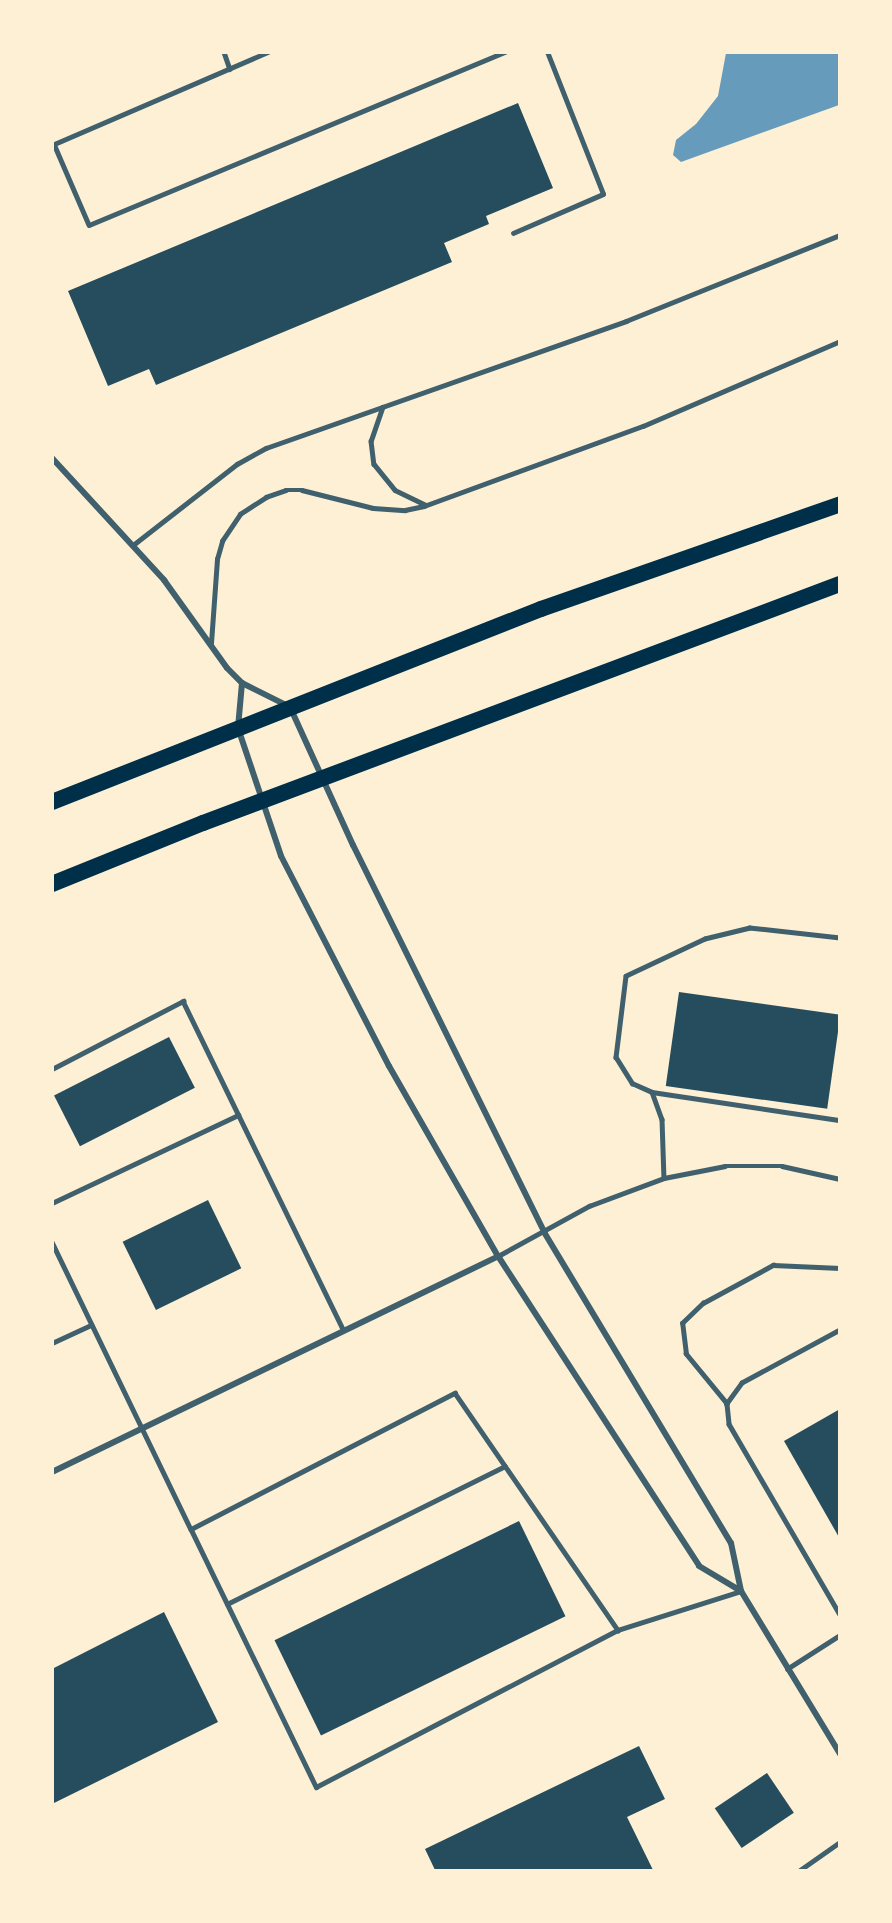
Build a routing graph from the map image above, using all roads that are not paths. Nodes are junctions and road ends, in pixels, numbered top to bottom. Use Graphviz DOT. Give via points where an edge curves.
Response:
graph roads {
  1 [pos="224,52"];
  2 [pos="268,52"];
  3 [pos="505,52"];
  4 [pos="547,52"];
  5 [pos="230,69"];
  6 [pos="53,145"];
  7 [pos="513,233"];
  8 [pos="840,235"];
  9 [pos="840,341"];
  10 [pos="383,407"];
  11 [pos="52,458"];
  12 [pos="840,504"];
  13 [pos="426,505"];
  14 [pos="133,545"];
  15 [pos="840,584"];
  16 [pos="211,642"];
  17 [pos="242,683"];
  18 [pos="290,707"];
  19 [pos="238,729"];
  20 [pos="322,779"];
  21 [pos="263,801"];
  22 [pos="52,802"];
  23 [pos="52,884"];
  24 [pos="840,938"];
  25 [pos="52,1069"];
  26 [pos="652,1092"];
  27 [pos="238,1115"];
  28 [pos="840,1120"];
  29 [pos="664,1178"];
  30 [pos="840,1179"];
  31 [pos="52,1203"];
  32 [pos="544,1232"];
  33 [pos="52,1242"];
  34 [pos="498,1256"];
  35 [pos="840,1268"];
  36 [pos="91,1325"];
  37 [pos="343,1329"];
  38 [pos="840,1330"];
  39 [pos="52,1343"];
  40 [pos="726,1404"];
  41 [pos="141,1429"];
  42 [pos="505,1466"];
  43 [pos="52,1472"];
  44 [pos="191,1529"];
  45 [pos="741,1591"];
  46 [pos="227,1604"];
  47 [pos="840,1615"];
  48 [pos="618,1630"];
  49 [pos="840,1635"];
  50 [pos="787,1669"];
  51 [pos="840,1754"];
  52 [pos="840,1842"];
  53 [pos="800,1870"];
  1 -- 5 [label="lane"];
  2 -- 5 [label="lane"];
  3 -- 6 [label="lane" via="89,225"];
  4 -- 7 [label="lane" via="603,194"];
  5 -- 6 [label="lane"];
  8 -- 10 [label="lane" via="626,321"];
  9 -- 13 [label="lane" via="643,426"];
  10 -- 13 [label="lane" via="371,441 374,464 395,490"];
  10 -- 14 [label="lane" via="251,455"];
  11 -- 14 [label="street"];
  12 -- 18 [label="highway" via="541,609"];
  13 -- 16 [label="lane" via="405,510 373,508 302,490 286,490 253,504 240,514 222,541 217,559"];
  14 -- 16 [label="street"];
  15 -- 20 [label="highway"];
  16 -- 17 [label="street"];
  17 -- 18 [label="street"];
  17 -- 19 [label="street"];
  18 -- 19 [label="highway"];
  18 -- 20 [label="street"];
  19 -- 21 [label="street"];
  19 -- 22 [label="highway"];
  20 -- 21 [label="highway"];
  20 -- 32 [label="street"];
  21 -- 23 [label="highway"];
  21 -- 34 [label="street" via="305,910"];
  24 -- 26 [label="lane" via="750,928 705,939 626,976 616,1057 632,1083"];
  25 -- 27 [label="lane" via="183,1001"];
  26 -- 28 [label="lane"];
  26 -- 29 [label="lane" via="662,1119"];
  27 -- 31 [label="lane"];
  27 -- 37 [label="lane"];
  29 -- 30 [label="lane" via="725,1166 782,1166"];
  29 -- 32 [label="lane" via="589,1206"];
  32 -- 34 [label="lane"];
  32 -- 45 [label="street" via="731,1543"];
  33 -- 36 [label="lane"];
  34 -- 37 [label="street"];
  34 -- 45 [label="street" via="699,1566"];
  35 -- 40 [label="lane" via="773,1265 703,1303 682,1323 686,1354"];
  36 -- 39 [label="lane"];
  36 -- 41 [label="lane"];
  37 -- 41 [label="street"];
  38 -- 40 [label="lane" via="742,1383"];
  40 -- 47 [label="lane" via="729,1424"];
  41 -- 43 [label="street"];
  41 -- 44 [label="lane"];
  42 -- 44 [label="lane" via="455,1393"];
  42 -- 46 [label="lane"];
  42 -- 48 [label="lane"];
  44 -- 46 [label="lane"];
  45 -- 48 [label="lane"];
  45 -- 50 [label="street"];
  46 -- 48 [label="lane" via="316,1787"];
  49 -- 50 [label="lane"];
  50 -- 51 [label="street"];
  52 -- 53 [label="lane"];
}
